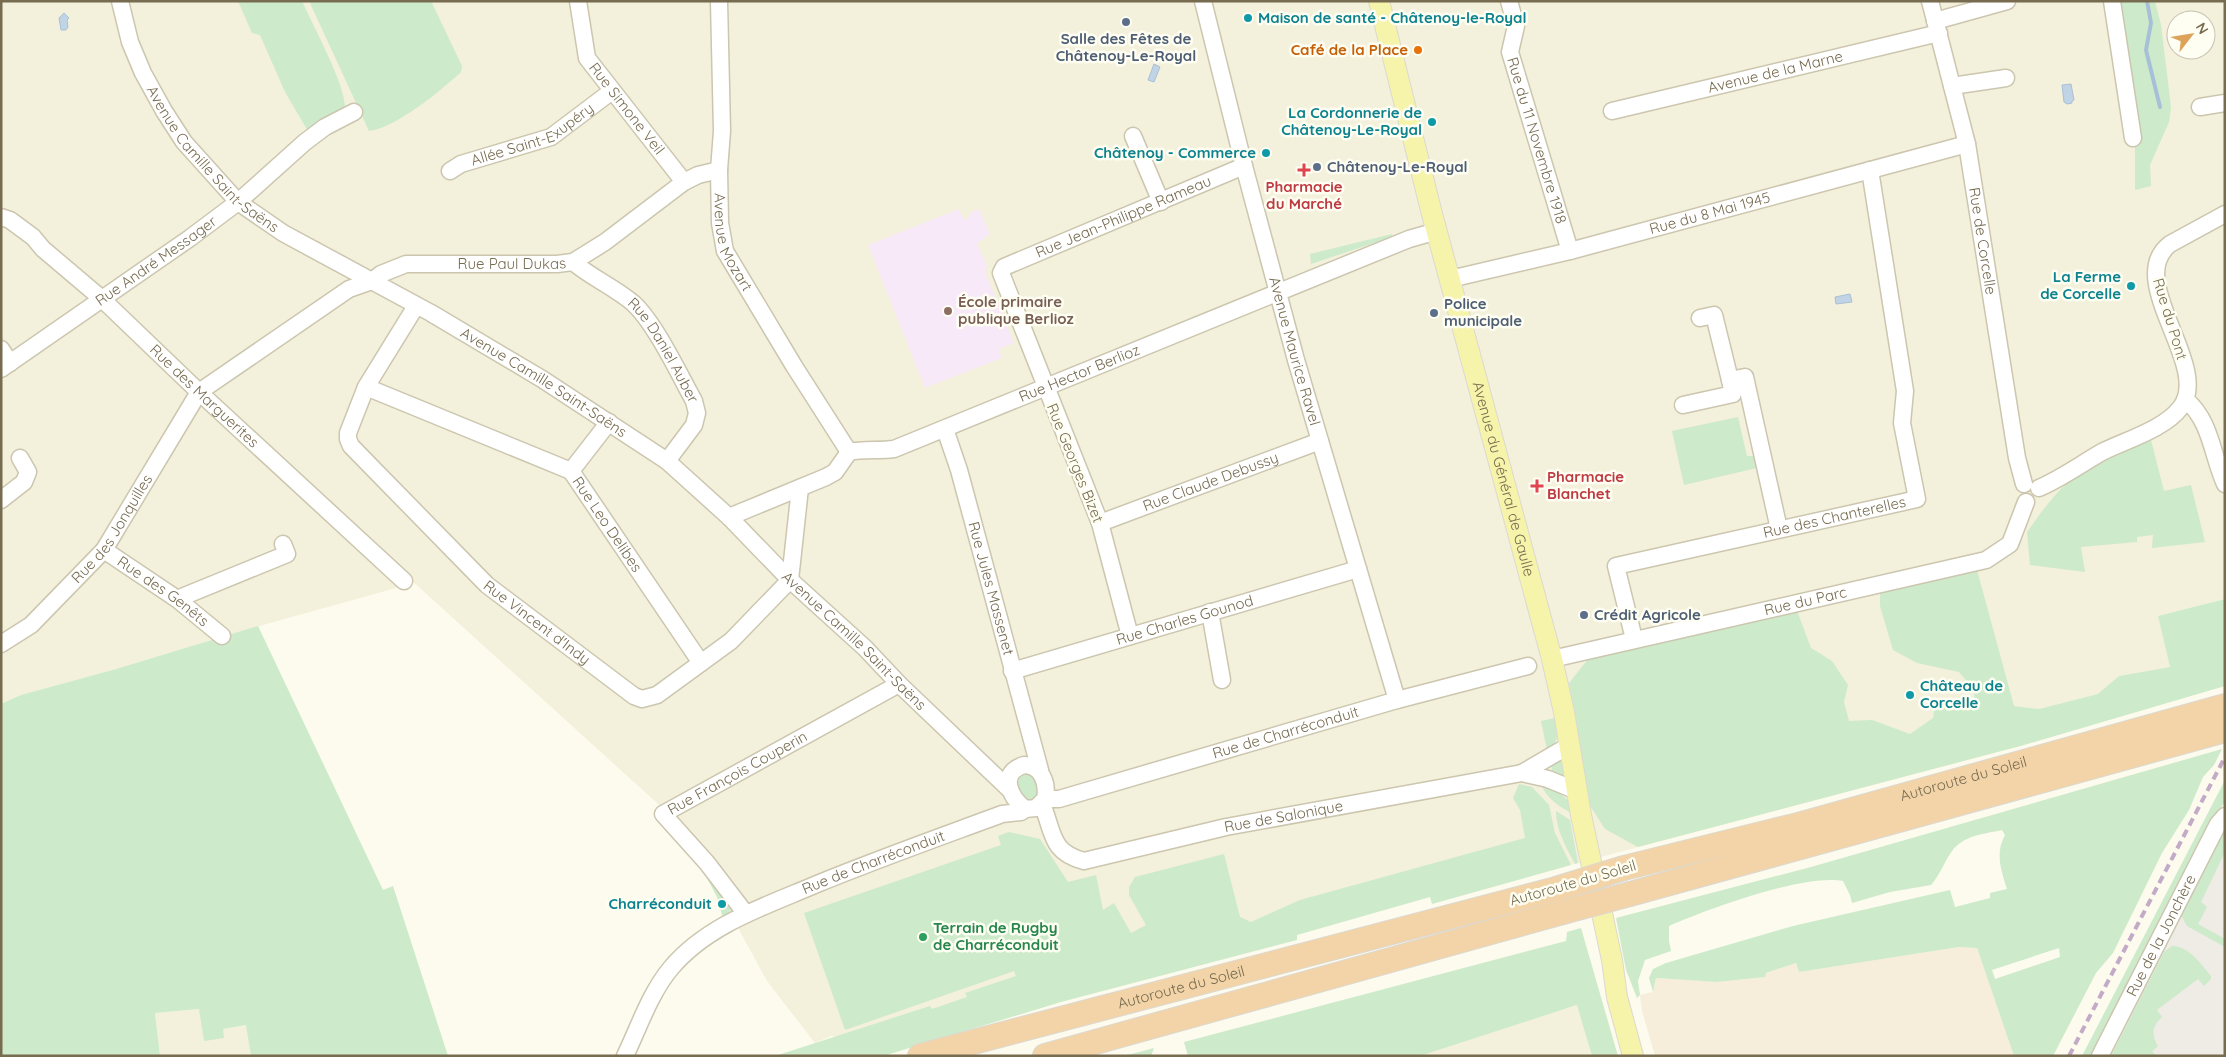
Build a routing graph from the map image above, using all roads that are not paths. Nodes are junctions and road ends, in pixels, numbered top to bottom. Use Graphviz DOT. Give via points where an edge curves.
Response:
graph roads {
  1 [pos="120,1"];
  2 [pos="578,1"];
  3 [pos="719,1"];
  4 [pos="1203,1"];
  5 [pos="1379,1"];
  6 [pos="1509,1"];
  7 [pos="1930,1"];
  8 [pos="2007,1"];
  9 [pos="2112,1"];
  10 [pos="1937,27"];
  11 [pos="2006,78"];
  12 [pos="1952,86"];
  13 [pos="612,91"];
  14 [pos="2225,103"];
  15 [pos="2200,107"];
  16 [pos="1612,111"];
  17 [pos="354,112"];
  18 [pos="1133,136"];
  19 [pos="2133,138"];
  20 [pos="1967,144"];
  21 [pos="1244,166"];
  22 [pos="719,170"];
  23 [pos="1870,170"];
  24 [pos="450,171"];
  25 [pos="684,182"];
  26 [pos="238,202"];
  27 [pos="1161,202"];
  28 [pos="2225,214"];
  29 [pos="1,218"];
  30 [pos="1437,231"];
  31 [pos="1570,250"];
  32 [pos="573,262"];
  33 [pos="1004,267"];
  34 [pos="353,270"];
  35 [pos="1450,279"];
  36 [pos="372,281"];
  37 [pos="349,289"];
  38 [pos="1279,292"];
  39 [pos="102,299"];
  40 [pos="416,306"];
  41 [pos="1700,318"];
  42 [pos="4,360"];
  43 [pos="1730,380"];
  44 [pos="1045,386"];
  45 [pos="366,387"];
  46 [pos="199,392"];
  47 [pos="2186,400"];
  48 [pos="1683,405"];
  49 [pos="609,422"];
  50 [pos="944,429"];
  51 [pos="1320,441"];
  52 [pos="849,452"];
  53 [pos="20,458"];
  54 [pos="667,461"];
  55 [pos="571,472"];
  56 [pos="2225,484"];
  57 [pos="2032,486"];
  58 [pos="800,488"];
  59 [pos="1,500"];
  60 [pos="729,518"];
  61 [pos="1100,523"];
  62 [pos="1779,530"];
  63 [pos="283,544"];
  64 [pos="104,550"];
  65 [pos="1358,569"];
  66 [pos="790,580"];
  67 [pos="404,581"];
  68 [pos="177,599"];
  69 [pos="1210,612"];
  70 [pos="222,636"];
  71 [pos="1130,636"];
  72 [pos="1634,639"];
  73 [pos="1,644"];
  74 [pos="1552,659"];
  75 [pos="701,663"];
  76 [pos="1528,666"];
  77 [pos="1012,671"];
  78 [pos="1222,680"];
  79 [pos="899,684"];
  80 [pos="1397,700"];
  81 [pos="2225,706"];
  82 [pos="2225,730"];
  83 [pos="1570,745"];
  84 [pos="1033,749"];
  85 [pos="1545,760"];
  86 [pos="1020,767"];
  87 [pos="1040,770"];
  88 [pos="989,771"];
  89 [pos="1522,773"];
  90 [pos="1548,779"];
  91 [pos="1577,791"];
  92 [pos="1027,801"];
  93 [pos="2225,816"];
  94 [pos="746,914"];
  95 [pos="1612,960"];
  96 [pos="625,1056"];
  97 [pos="920,1056"];
  98 [pos="1045,1056"];
  99 [pos="1633,1056"];
  100 [pos="1645,1056"];
  101 [pos="2100,1056"];
  1 -- 26 [label="street, Avenue Camille Saint-Saëns" via="130,42 164,111 184,142"];
  2 -- 13 [label="street, Rue Simone Veil" via="587,58"];
  3 -- 22 [label="street, Avenue Mozart" via="722,131"];
  4 -- 21 [label="street, Avenue Maurice Ravel"];
  5 -- 30 [label="main road, Avenue du Général de Gaulle"];
  6 -- 31 [label="street, Rue du 11 Novembre 1918" via="1516,26 1510,52"];
  7 -- 10 [label="street, Rue de Corcelle"];
  8 -- 10 [label="street, Avenue de la Marne"];
  9 -- 19 [label="street"];
  10 -- 12 [label="street, Rue de Corcelle"];
  10 -- 16 [label="street, Avenue de la Marne"];
  11 -- 12 [label="street"];
  12 -- 20 [label="street, Rue de Corcelle"];
  13 -- 24 [label="street, Allée Saint-Exupéry" via="552,137 461,164"];
  13 -- 25 [label="street, Rue Simone Veil"];
  14 -- 15 [label="street"];
  17 -- 26 [label="street, Rue André Messager" via="305,142"];
  18 -- 27 [label="street"];
  20 -- 23 [label="street, Rue du 8 Mai 1945"];
  20 -- 57 [label="street, Rue de Corcelle" via="2016,458"];
  21 -- 27 [label="street, Rue Jean-Philippe Rameau"];
  21 -- 38 [label="street, Avenue Maurice Ravel"];
  22 -- 25 [label="street, Rue Paul Dukas"];
  22 -- 52 [label="street, Avenue Mozart" via="720,223 725,251"];
  23 -- 31 [label="street, Rue du 8 Mai 1945"];
  23 -- 62 [label="street, Rue des Chanterelles" via="1905,392 1902,423 1917,499"];
  25 -- 32 [label="street, Rue Paul Dukas" via="616,235"];
  26 -- 34 [label="street, Avenue Camille Saint-Saëns" via="283,232"];
  26 -- 39 [label="street, Rue André Messager"];
  27 -- 33 [label="street, Rue Jean-Philippe Rameau"];
  28 -- 47 [label="street, Rue du Pont" via="2163,249 2156,266 2158,288 2186,373 2189,387"];
  29 -- 39 [label="street, Rue des Marguerites" via="10,220 33,237 43,250"];
  30 -- 35 [label="main road, Avenue du Général de Gaulle"];
  30 -- 38 [label="street, Rue Hector Berlioz"];
  31 -- 35 [label="street, Rue du 8 Mai 1945"];
  32 -- 36 [label="street, Rue Paul Dukas" via="406,264"];
  32 -- 54 [label="street, Rue Daniel Auber" via="611,286 640,310 694,401 697,413 694,425"];
  33 -- 44 [label="street, Rue Georges Bizet" via="1001,273"];
  34 -- 36 [label="street, Avenue Camille Saint-Saëns"];
  34 -- 37 [label="street"];
  35 -- 74 [label="main road, Avenue du Général de Gaulle"];
  36 -- 37 [label="street, Rue Paul Dukas"];
  36 -- 40 [label="street, Avenue Camille Saint-Saëns"];
  37 -- 46 [label="street, Rue Paul Dukas"];
  38 -- 44 [label="street, Rue Hector Berlioz"];
  38 -- 51 [label="street, Avenue Maurice Ravel"];
  39 -- 42 [label="street, Rue André Messager"];
  39 -- 46 [label="street, Rue des Marguerites"];
  40 -- 45 [label="street, Rue Vincent d'Indy"];
  40 -- 49 [label="street, Avenue Camille Saint-Saëns"];
  41 -- 43 [label="street" via="1714,315"];
  43 -- 48 [label="street" via="1733,394"];
  43 -- 62 [label="street" via="1745,377"];
  44 -- 50 [label="street, Rue Hector Berlioz"];
  44 -- 61 [label="street, Rue Georges Bizet"];
  45 -- 55 [label="street, Rue Leo Delibes"];
  45 -- 75 [label="street, Rue Vincent d'Indy" via="348,433 351,446 486,585 642,700 657,695"];
  46 -- 64 [label="street, Rue des Jonquilles"];
  46 -- 67 [label="street, Rue des Marguerites"];
  47 -- 56 [label="street" via="2204,422"];
  47 -- 57 [label="street" via="2167,420 2104,451 2060,479"];
  49 -- 54 [label="street, Avenue Camille Saint-Saëns"];
  49 -- 55 [label="street"];
  50 -- 52 [label="street, Rue Hector Berlioz" via="894,449"];
  50 -- 77 [label="street, Rue Jules Massenet" via="959,470"];
  51 -- 61 [label="street, Rue Claude Debussy"];
  51 -- 65 [label="street, Avenue Maurice Ravel"];
  52 -- 58 [label="street" via="835,472"];
  53 -- 59 [label="street" via="28,472 24,482"];
  54 -- 60 [label="street, Avenue Camille Saint-Saëns"];
  55 -- 75 [label="street, Rue Leo Delibes"];
  57 -- 72 [label="street, Rue du Parc" via="2040,495 2037,500 2026,502 2010,544 1986,560"];
  58 -- 60 [label="street"];
  58 -- 66 [label="street"];
  60 -- 66 [label="street, Avenue Camille Saint-Saëns"];
  61 -- 71 [label="street, Rue Georges Bizet"];
  62 -- 72 [label="street, Rue des Chanterelles" via="1616,566"];
  63 -- 68 [label="street" via="287,554"];
  64 -- 68 [label="street, Rue des Genêts"];
  64 -- 73 [label="street, Rue des Jonquilles" via="31,625"];
  65 -- 69 [label="street, Rue Charles Gounod"];
  65 -- 80 [label="street, Avenue Maurice Ravel"];
  66 -- 75 [label="street, Rue Vincent d'Indy" via="731,641"];
  66 -- 79 [label="street, Avenue Camille Saint-Saëns"];
  68 -- 70 [label="street, Rue des Genêts"];
  69 -- 71 [label="street, Rue Charles Gounod"];
  69 -- 78 [label="street"];
  71 -- 77 [label="street, Rue Charles Gounod"];
  72 -- 74 [label="street, Rue du Parc"];
  74 -- 83 [label="main road, Avenue du Général de Gaulle"];
  76 -- 80 [label="street, Rue de Charréconduit"];
  77 -- 84 [label="street, Rue Jules Massenet"];
  79 -- 88 [label="street, Avenue Camille Saint-Saëns"];
  79 -- 94 [label="street, Rue François Couperin" via="663,814"];
  80 -- 92 [label="street, Rue de Charréconduit" via="1059,799"];
  81 -- 97 [label="highway, Autoroute du Soleil, bridge" via="1798,825 1624,868 1556,889"];
  82 -- 98 [label="highway, Autoroute du Soleil, bridge"];
  83 -- 85 [label="street, Rue de Salonique"];
  83 -- 91 [label="main road, Avenue du Général de Gaulle"];
  84 -- 86 [label="street"];
  84 -- 87 [label="street, Rue Jules Massenet"];
  85 -- 89 [label="street, Rue de Salonique"];
  85 -- 90 [label="street"];
  86 -- 87 [label="street" via="1034,766"];
  86 -- 88 [label="street"];
  86 -- 92 [label="street" via="1008,782"];
  87 -- 92 [label="street" via="1044,784"];
  88 -- 92 [label="street, Avenue Camille Saint-Saëns"];
  89 -- 90 [label="street, Rue de Salonique"];
  89 -- 92 [label="street, Rue de Salonique" via="1226,827 1084,860 1061,851"];
  90 -- 91 [label="street, Rue de Salonique"];
  91 -- 95 [label="main road, Avenue du Général de Gaulle"];
  92 -- 94 [label="street, Rue de Charréconduit" via="1002,814 878,859"];
  93 -- 101 [label="street, Rue de la Jonchère" via="2218,824"];
  94 -- 96 [label="street, Rue de Charréconduit" via="711,933 685,953 670,970 654,995"];
  95 -- 99 [label="main road" via="1617,997"];
  95 -- 100 [label="main road" via="1625,990"];
}
